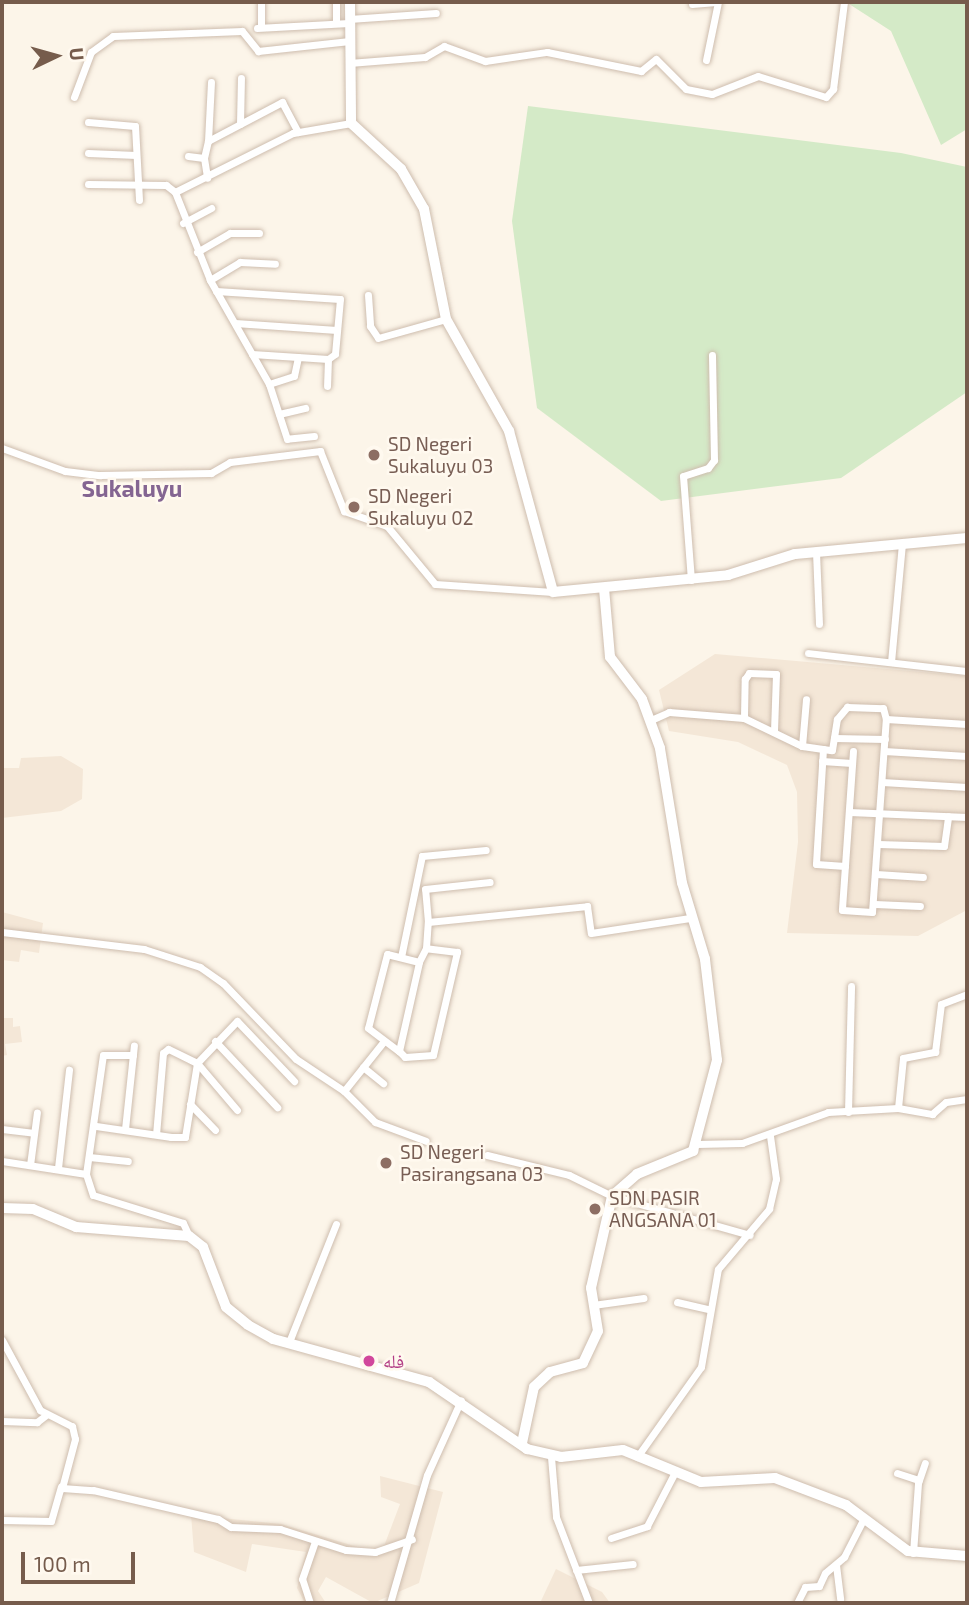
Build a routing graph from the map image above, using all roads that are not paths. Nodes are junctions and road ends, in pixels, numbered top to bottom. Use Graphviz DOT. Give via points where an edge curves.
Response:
graph roads {
  1 [pos="261,2"];
  2 [pos="336,2"];
  3 [pos="349,2"];
  4 [pos="716,2"];
  5 [pos="844,2"];
  6 [pos="692,4"];
  7 [pos="436,13"];
  8 [pos="349,21"];
  9 [pos="337,23"];
  10 [pos="349,41"];
  11 [pos="706,60"];
  12 [pos="349,63"];
  13 [pos="241,78"];
  14 [pos="211,82"];
  15 [pos="74,97"];
  16 [pos="88,122"];
  17 [pos="351,123"];
  18 [pos="240,124"];
  19 [pos="298,132"];
  20 [pos="208,141"];
  21 [pos="88,153"];
  22 [pos="136,155"];
  23 [pos="188,156"];
  24 [pos="204,158"];
  25 [pos="207,178"];
  26 [pos="88,184"];
  27 [pos="138,185"];
  28 [pos="174,192"];
  29 [pos="139,200"];
  30 [pos="211,208"];
  31 [pos="183,223"];
  32 [pos="259,233"];
  33 [pos="197,252"];
  34 [pos="275,264"];
  35 [pos="210,280"];
  36 [pos="216,291"];
  37 [pos="368,295"];
  38 [pos="446,318"];
  39 [pos="236,323"];
  40 [pos="337,330"];
  41 [pos="252,354"];
  42 [pos="712,355"];
  43 [pos="298,357"];
  44 [pos="328,359"];
  45 [pos="269,384"];
  46 [pos="327,386"];
  47 [pos="304,408"];
  48 [pos="279,414"];
  49 [pos="314,436"];
  50 [pos="2,448"];
  51 [pos="967,538"];
  52 [pos="902,544"];
  53 [pos="816,552"];
  54 [pos="691,580"];
  55 [pos="604,588"];
  56 [pos="553,592"];
  57 [pos="819,624"];
  58 [pos="808,653"];
  59 [pos="891,662"];
  60 [pos="967,671"];
  61 [pos="806,699"];
  62 [pos="744,718"];
  63 [pos="886,719"];
  64 [pos="651,720"];
  65 [pos="967,724"];
  66 [pos="774,732"];
  67 [pos="834,738"];
  68 [pos="885,739"];
  69 [pos="802,746"];
  70 [pos="823,749"];
  71 [pos="853,751"];
  72 [pos="884,751"];
  73 [pos="967,756"];
  74 [pos="822,761"];
  75 [pos="852,763"];
  76 [pos="882,782"];
  77 [pos="967,787"];
  78 [pos="849,812"];
  79 [pos="880,813"];
  80 [pos="948,817"];
  81 [pos="967,817"];
  82 [pos="878,844"];
  83 [pos="486,850"];
  84 [pos="845,866"];
  85 [pos="876,874"];
  86 [pos="418,876"];
  87 [pos="923,877"];
  88 [pos="490,882"];
  89 [pos="425,888"];
  90 [pos="875,904"];
  91 [pos="920,906"];
  92 [pos="690,919"];
  93 [pos="428,922"];
  94 [pos="2,932"];
  95 [pos="426,948"];
  96 [pos="401,957"];
  97 [pos="419,962"];
  98 [pos="851,986"];
  99 [pos="967,994"];
  100 [pos="215,1041"];
  101 [pos="384,1041"];
  102 [pos="134,1045"];
  103 [pos="399,1051"];
  104 [pos="133,1055"];
  105 [pos="197,1063"];
  106 [pos="363,1067"];
  107 [pos="69,1070"];
  108 [pos="294,1081"];
  109 [pos="383,1083"];
  110 [pos="344,1091"];
  111 [pos="967,1099"];
  112 [pos="190,1104"];
  113 [pos="277,1107"];
  114 [pos="898,1108"];
  115 [pos="237,1110"];
  116 [pos="37,1112"];
  117 [pos="848,1112"];
  118 [pos="96,1126"];
  119 [pos="2,1129"];
  120 [pos="125,1129"];
  121 [pos="215,1130"];
  122 [pos="34,1133"];
  123 [pos="156,1134"];
  124 [pos="770,1136"];
  125 [pos="426,1141"];
  126 [pos="697,1144"];
  127 [pos="487,1155"];
  128 [pos="89,1157"];
  129 [pos="2,1161"];
  130 [pos="128,1161"];
  131 [pos="30,1165"];
  132 [pos="58,1168"];
  133 [pos="86,1174"];
  134 [pos="612,1196"];
  135 [pos="2,1208"];
  136 [pos="336,1224"];
  137 [pos="189,1236"];
  138 [pos="750,1236"];
  139 [pos="644,1298"];
  140 [pos="677,1302"];
  141 [pos="593,1305"];
  142 [pos="708,1309"];
  143 [pos="2,1339"];
  144 [pos="289,1342"];
  145 [pos="462,1400"];
  146 [pos="46,1415"];
  147 [pos="2,1421"];
  148 [pos="522,1443"];
  149 [pos="551,1457"];
  150 [pos="637,1457"];
  151 [pos="925,1463"];
  152 [pos="674,1474"];
  153 [pos="897,1474"];
  154 [pos="919,1480"];
  155 [pos="61,1486"];
  156 [pos="864,1518"];
  157 [pos="2,1520"];
  158 [pos="611,1538"];
  159 [pos="412,1539"];
  160 [pos="315,1542"];
  161 [pos="913,1553"];
  162 [pos="967,1556"];
  163 [pos="634,1564"];
  164 [pos="836,1565"];
  165 [pos="576,1570"];
  166 [pos="840,1599"];
  167 [pos="310,1603"];
  168 [pos="390,1603"];
  169 [pos="589,1603"];
  170 [pos="797,1603"];
  1 -- 9 [label="street" via="259,28"];
  2 -- 9 [label="street"];
  3 -- 8 [label="street"];
  4 -- 6 [label="street"];
  4 -- 11 [label="street"];
  5 -- 12 [label="street" via="832,93 826,97 758,76 712,94 686,89 656,59 641,71 547,52 485,61 444,46 425,57"];
  7 -- 8 [label="street"];
  8 -- 9 [label="street"];
  8 -- 10 [label="street"];
  10 -- 12 [label="street"];
  10 -- 15 [label="street" via="258,51 242,31 113,36 91,52"];
  12 -- 17 [label="street"];
  13 -- 18 [label="street"];
  14 -- 20 [label="street"];
  16 -- 22 [label="street" via="135,125"];
  17 -- 19 [label="street"];
  17 -- 38 [label="street" via="401,169 419,198 428,221"];
  18 -- 19 [label="street" via="282,102"];
  18 -- 20 [label="street"];
  19 -- 25 [label="street"];
  20 -- 24 [label="street"];
  21 -- 22 [label="street"];
  22 -- 27 [label="street"];
  23 -- 24 [label="street"];
  24 -- 25 [label="street"];
  25 -- 28 [label="street"];
  26 -- 27 [label="street"];
  27 -- 28 [label="street" via="166,185"];
  27 -- 29 [label="street"];
  28 -- 31 [label="street"];
  30 -- 31 [label="street"];
  31 -- 33 [label="street"];
  32 -- 33 [label="street" via="230,233"];
  33 -- 35 [label="street"];
  34 -- 35 [label="street" via="240,262"];
  35 -- 36 [label="street"];
  36 -- 39 [label="street"];
  36 -- 40 [label="street" via="340,299"];
  37 -- 38 [label="street" via="370,326 378,338"];
  38 -- 56 [label="street" via="509,431"];
  39 -- 40 [label="street"];
  39 -- 41 [label="street"];
  40 -- 44 [label="street" via="335,354"];
  41 -- 43 [label="street"];
  41 -- 45 [label="street"];
  42 -- 54 [label="street" via="714,460 708,468 683,476"];
  43 -- 44 [label="street"];
  43 -- 45 [label="street" via="294,376"];
  44 -- 46 [label="street"];
  45 -- 48 [label="street"];
  47 -- 48 [label="street"];
  48 -- 49 [label="street" via="290,441"];
  50 -- 56 [label="street" via="53,468 100,475 211,473 230,462 320,451 341,508 387,526 435,584"];
  51 -- 52 [label="street"];
  52 -- 53 [label="street"];
  52 -- 59 [label="street"];
  53 -- 54 [label="street"];
  53 -- 57 [label="street"];
  54 -- 55 [label="street"];
  55 -- 56 [label="street"];
  55 -- 64 [label="street" via="610,657"];
  58 -- 59 [label="street"];
  59 -- 60 [label="street"];
  61 -- 69 [label="street"];
  62 -- 64 [label="street" via="669,712"];
  62 -- 66 [label="street"];
  62 -- 66 [label="street" via="745,679 750,673 776,674"];
  63 -- 65 [label="street"];
  63 -- 67 [label="street" via="883,708 847,707 837,719"];
  63 -- 68 [label="street"];
  64 -- 92 [label="street"];
  66 -- 69 [label="street"];
  67 -- 68 [label="street"];
  67 -- 70 [label="street" via="832,750"];
  68 -- 72 [label="street"];
  69 -- 70 [label="street"];
  70 -- 74 [label="street"];
  71 -- 75 [label="street"];
  72 -- 73 [label="street"];
  72 -- 76 [label="street"];
  74 -- 75 [label="street"];
  74 -- 84 [label="street" via="816,864"];
  75 -- 78 [label="street"];
  76 -- 77 [label="street"];
  76 -- 79 [label="street"];
  78 -- 79 [label="street"];
  78 -- 84 [label="street"];
  79 -- 80 [label="street"];
  79 -- 82 [label="street"];
  80 -- 81 [label="street"];
  80 -- 82 [label="street" via="944,846"];
  82 -- 85 [label="street"];
  83 -- 86 [label="street" via="422,856"];
  84 -- 90 [label="street" via="843,911 872,912"];
  85 -- 87 [label="street"];
  85 -- 90 [label="street"];
  86 -- 89 [label="street"];
  86 -- 96 [label="street"];
  88 -- 89 [label="street"];
  89 -- 93 [label="street"];
  90 -- 91 [label="street"];
  92 -- 93 [label="street" via="591,933 587,906"];
  92 -- 126 [label="street" via="704,950 717,1049"];
  93 -- 95 [label="street"];
  94 -- 110 [label="street" via="144,949 200,967 223,983 296,1059"];
  95 -- 97 [label="street"];
  95 -- 103 [label="street" via="455,950 458,956 433,1055 405,1056"];
  96 -- 97 [label="street"];
  96 -- 101 [label="street" via="387,954 368,1028"];
  97 -- 103 [label="street"];
  98 -- 117 [label="street"];
  99 -- 114 [label="street" via="941,1004 935,1052 903,1058"];
  100 -- 105 [label="street"];
  100 -- 108 [label="street" via="241,1021"];
  100 -- 113 [label="street"];
  101 -- 103 [label="street"];
  101 -- 106 [label="street"];
  102 -- 104 [label="street"];
  104 -- 118 [label="street" via="103,1055"];
  104 -- 120 [label="street"];
  105 -- 112 [label="street"];
  105 -- 115 [label="street"];
  105 -- 123 [label="street" via="163,1050"];
  106 -- 109 [label="street"];
  106 -- 110 [label="street"];
  107 -- 132 [label="street"];
  110 -- 125 [label="street" via="381,1126"];
  111 -- 114 [label="street" via="948,1100 932,1114"];
  112 -- 121 [label="street"];
  112 -- 123 [label="street" via="185,1137"];
  114 -- 117 [label="street"];
  116 -- 122 [label="street"];
  117 -- 124 [label="street" via="822,1113"];
  118 -- 120 [label="street"];
  118 -- 128 [label="street"];
  119 -- 122 [label="street"];
  120 -- 123 [label="street"];
  122 -- 131 [label="street"];
  124 -- 126 [label="street" via="742,1143"];
  124 -- 138 [label="street" via="775,1189"];
  126 -- 134 [label="street" via="688,1155 637,1174"];
  127 -- 134 [label="street" via="569,1175"];
  128 -- 130 [label="street"];
  128 -- 133 [label="street"];
  129 -- 131 [label="street"];
  131 -- 132 [label="street"];
  132 -- 133 [label="street"];
  133 -- 137 [label="street" via="93,1195 183,1223"];
  134 -- 138 [label="street"];
  134 -- 141 [label="street" via="595,1263"];
  135 -- 137 [label="street" via="33,1209 76,1227"];
  136 -- 144 [label="street"];
  137 -- 144 [label="street" via="203,1247 230,1311 273,1339"];
  138 -- 142 [label="street" via="718,1269"];
  139 -- 141 [label="street"];
  140 -- 142 [label="street"];
  141 -- 148 [label="street" via="599,1326 589,1355 579,1365 550,1372 534,1387"];
  142 -- 150 [label="street" via="701,1367"];
  143 -- 146 [label="street"];
  144 -- 145 [label="street" via="416,1376"];
  145 -- 148 [label="street"];
  145 -- 159 [label="street" via="427,1475"];
  146 -- 147 [label="street" via="37,1422"];
  146 -- 155 [label="street" via="63,1418 74,1432"];
  148 -- 149 [label="street"];
  149 -- 150 [label="street" via="613,1450"];
  149 -- 165 [label="street" via="556,1517"];
  150 -- 152 [label="street"];
  151 -- 154 [label="street"];
  152 -- 156 [label="street" via="701,1482 775,1478 836,1499"];
  152 -- 158 [label="street" via="647,1526"];
  153 -- 154 [label="street"];
  154 -- 161 [label="street"];
  155 -- 157 [label="street" via="51,1521"];
  155 -- 160 [label="street" via="218,1519 231,1527 280,1529"];
  156 -- 161 [label="street"];
  156 -- 164 [label="street"];
  159 -- 160 [label="street" via="375,1552"];
  159 -- 168 [label="street"];
  160 -- 167 [label="street" via="302,1579"];
  161 -- 162 [label="street"];
  163 -- 165 [label="street"];
  164 -- 166 [label="street"];
  164 -- 170 [label="street" via="819,1586 805,1587"];
  165 -- 169 [label="street"];
}
